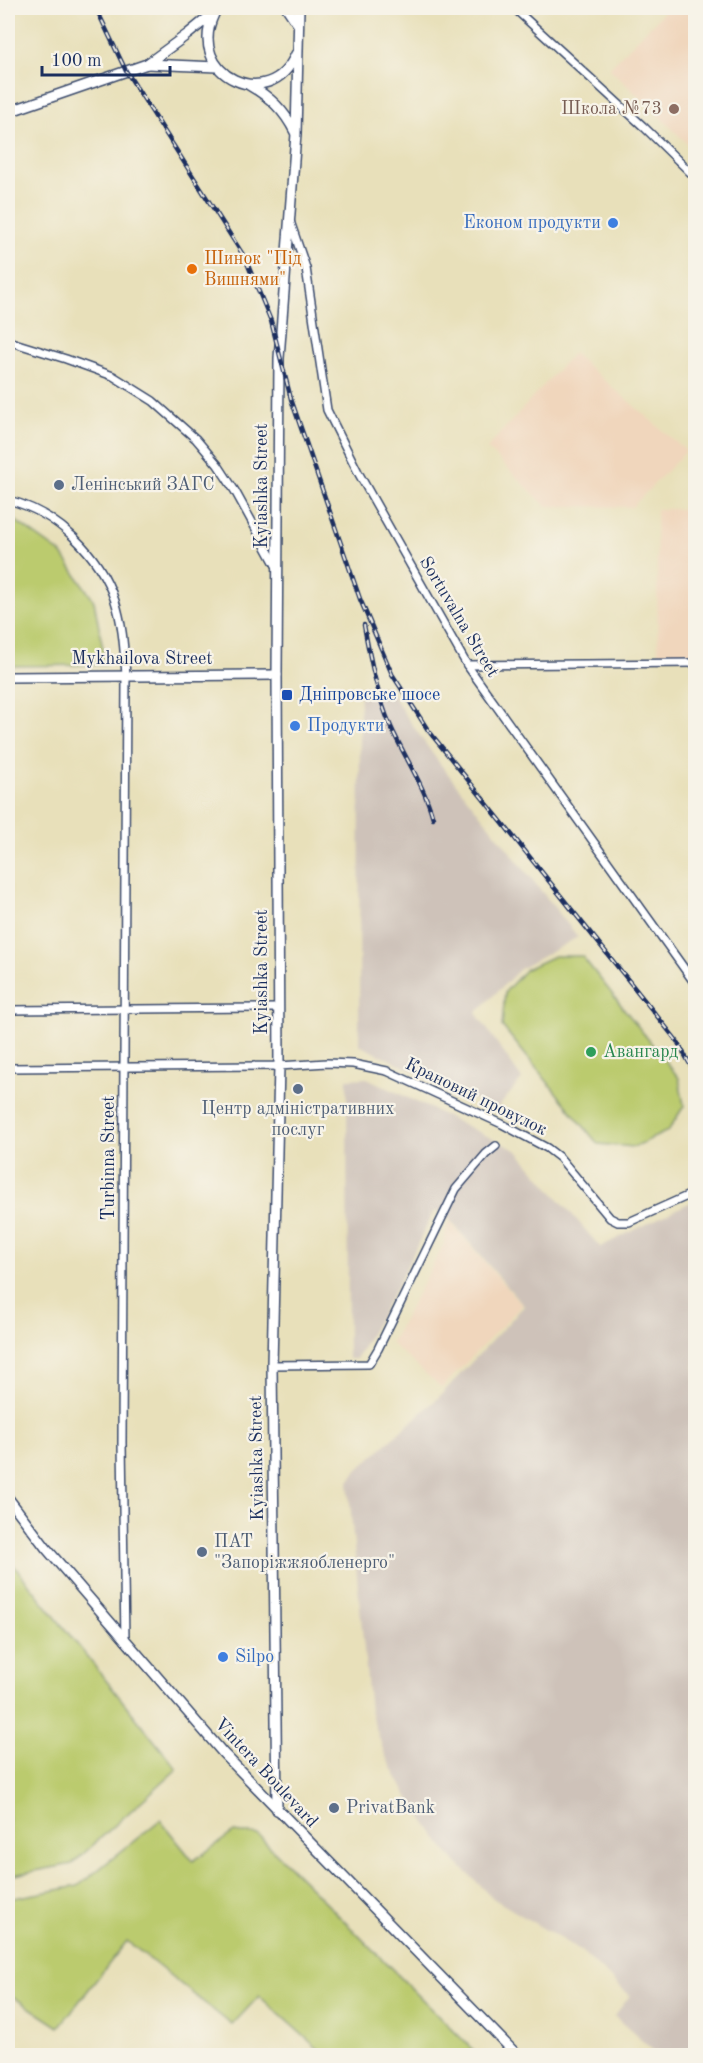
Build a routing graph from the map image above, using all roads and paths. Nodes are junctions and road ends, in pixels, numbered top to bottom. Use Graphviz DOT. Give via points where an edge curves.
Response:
graph roads {
  1 [pos="287,8"];
  2 [pos="299,8"];
  3 [pos="514,8"];
  4 [pos="217,10"];
  5 [pos="298,26"];
  6 [pos="298,51"];
  7 [pos="147,64"];
  8 [pos="217,67"];
  9 [pos="249,85"];
  10 [pos="8,112"];
  11 [pos="296,134"];
  12 [pos="696,178"];
  13 [pos="290,221"];
  14 [pos="8,341"];
  15 [pos="8,500"];
  16 [pos="278,569"];
  17 [pos="696,663"];
  18 [pos="467,665"];
  19 [pos="126,675"];
  20 [pos="277,675"];
  21 [pos="8,677"];
  22 [pos="696,985"];
  23 [pos="124,1008"];
  24 [pos="279,1008"];
  25 [pos="8,1010"];
  26 [pos="279,1066"];
  27 [pos="124,1067"];
  28 [pos="8,1068"];
  29 [pos="496,1146"];
  30 [pos="696,1192"];
  31 [pos="272,1365"];
  32 [pos="8,1498"];
  33 [pos="125,1641"];
  34 [pos="277,1810"];
  35 [pos="518,2055"];
  1 -- 5 [label="street"];
  2 -- 5 [label="street, Kyiashka Street"];
  3 -- 12 [label="street"];
  4 -- 7 [label="street"];
  4 -- 8 [label="street" via="207,40"];
  5 -- 6 [label="street, Kyiashka Street"];
  6 -- 9 [label="street" via="293,62 274,80"];
  6 -- 11 [label="street, Kyiashka Street"];
  7 -- 8 [label="street"];
  7 -- 10 [label="street"];
  8 -- 9 [label="street" via="226,76"];
  9 -- 11 [label="street" via="278,105"];
  11 -- 13 [label="street, Kyiashka Street"];
  13 -- 16 [label="street, Kyiashka Street" via="279,358"];
  13 -- 18 [label="street, Sortuvalna Street" via="306,267 327,410"];
  14 -- 16 [label="street" via="113,376 153,401 196,439 218,465"];
  15 -- 19 [label="street, Turbinna Street" via="26,505 55,522 81,544 102,572 115,601"];
  16 -- 20 [label="street, Kyiashka Street"];
  17 -- 18 [label="street"];
  18 -- 22 [label="street, Sortuvalna Street"];
  19 -- 20 [label="street, Mykhailova Street"];
  19 -- 21 [label="street, Mykhailova Street"];
  19 -- 23 [label="street, Turbinna Street"];
  20 -- 24 [label="street, Kyiashka Street"];
  23 -- 24 [label="street"];
  23 -- 25 [label="street"];
  23 -- 27 [label="street, Turbinna Street"];
  24 -- 26 [label="street, Kyiashka Street"];
  26 -- 27 [label="street"];
  26 -- 30 [label="street, Крановий провулок" via="353,1064 408,1080 547,1148 610,1218 618,1222 629,1221"];
  26 -- 31 [label="street, Kyiashka Street"];
  27 -- 28 [label="street"];
  27 -- 33 [label="street, Turbinna Street"];
  29 -- 31 [label="street" via="456,1189 369,1364"];
  31 -- 34 [label="street, Kyiashka Street"];
  32 -- 33 [label="street, Vintera Boulevard"];
  33 -- 34 [label="street, Vintera Boulevard"];
  34 -- 35 [label="street, Vintera Boulevard"];
}
